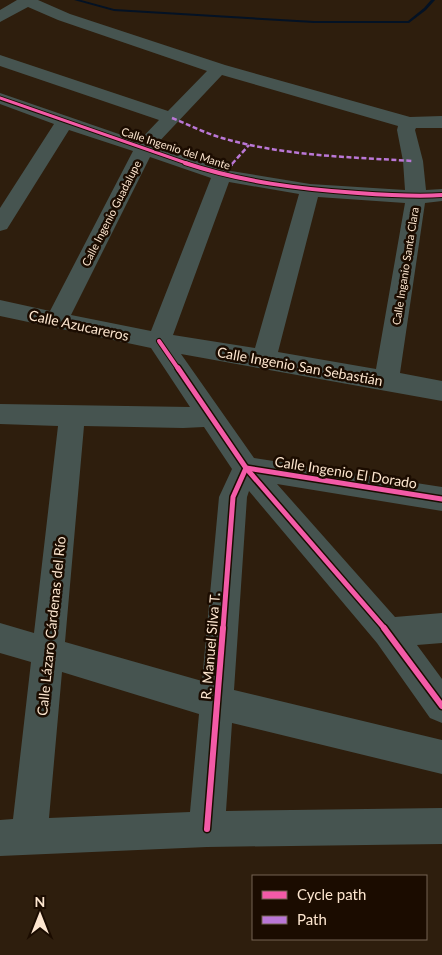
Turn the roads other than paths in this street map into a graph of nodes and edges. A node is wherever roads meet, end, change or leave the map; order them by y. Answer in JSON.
{"nodes":[{"id":1,"x":26,"y":1,"type":"edge"},
{"id":2,"x":0,"y":17,"type":"edge"},
{"id":3,"x":0,"y":60,"type":"edge"},
{"id":4,"x":219,"y":69,"type":"junction"},
{"id":5,"x":0,"y":98,"type":"edge"},
{"id":6,"x":172,"y":118,"type":"junction"},
{"id":7,"x":65,"y":122,"type":"junction"},
{"id":8,"x":409,"y":122,"type":"junction"},
{"id":9,"x":442,"y":122,"type":"edge"},
{"id":10,"x":144,"y":149,"type":"junction"},
{"id":11,"x":222,"y":175,"type":"junction"},
{"id":12,"x":310,"y":190,"type":"junction"},
{"id":13,"x":442,"y":195,"type":"edge"},
{"id":14,"x":416,"y":197,"type":"junction"},
{"id":15,"x":0,"y":224,"type":"edge"},
{"id":16,"x":0,"y":308,"type":"edge"},
{"id":17,"x":56,"y":321,"type":"junction"},
{"id":18,"x":159,"y":341,"type":"junction"},
{"id":19,"x":264,"y":360,"type":"junction"},
{"id":20,"x":387,"y":380,"type":"junction"},
{"id":21,"x":442,"y":391,"type":"edge"},
{"id":22,"x":0,"y":414,"type":"edge"},
{"id":23,"x":72,"y":416,"type":"junction"},
{"id":24,"x":210,"y":416,"type":"junction"},
{"id":25,"x":246,"y":468,"type":"junction"},
{"id":26,"x":442,"y":499,"type":"edge"},
{"id":27,"x":442,"y":628,"type":"edge"},
{"id":28,"x":388,"y":632,"type":"junction"},
{"id":29,"x":0,"y":638,"type":"edge"},
{"id":30,"x":48,"y":653,"type":"junction"},
{"id":31,"x":216,"y":702,"type":"junction"},
{"id":32,"x":442,"y":706,"type":"edge"},
{"id":33,"x":442,"y":757,"type":"edge"},
{"id":34,"x":442,"y":826,"type":"edge"},
{"id":35,"x":207,"y":829,"type":"junction"},
{"id":36,"x":15,"y":837,"type":"edge"}],
"edges":[{"from":1,"to":2,"type":"street"},
{"from":1,"to":4,"type":"street"},
{"from":3,"to":6,"type":"street"},
{"from":4,"to":6,"type":"street","name":"Calle Ingenio Guadalupe"},
{"from":4,"to":8,"type":"street"},
{"from":5,"to":7,"type":"street","name":"Calle Ingenio del Mante"},
{"from":6,"to":10,"type":"street","name":"Calle Ingenio Guadalupe"},
{"from":7,"to":10,"type":"street","name":"Calle Ingenio del Mante"},
{"from":7,"to":15,"type":"street"},
{"from":8,"to":9,"type":"street"},
{"from":8,"to":14,"type":"street","name":"Calle Inganio Santa Clara"},
{"from":10,"to":11,"type":"street","name":"Calle Ingenio del Mante"},
{"from":10,"to":17,"type":"street","name":"Calle Ingenio Guadalupe"},
{"from":11,"to":12,"type":"street","name":"Calle Ingenio del Mante"},
{"from":11,"to":18,"type":"street"},
{"from":12,"to":14,"type":"street","name":"Calle Ingenio del Mante"},
{"from":12,"to":19,"type":"street"},
{"from":13,"to":14,"type":"street","name":"Calle Ingenio del Mante"},
{"from":14,"to":20,"type":"street","name":"Calle Inganio Santa Clara"},
{"from":16,"to":17,"type":"street","name":"Calle Azucareros"},
{"from":17,"to":18,"type":"street","name":"Calle Azucareros"},
{"from":18,"to":19,"type":"street","name":"Calle Ingenio San Sebastián"},
{"from":18,"to":24,"type":"street"},
{"from":19,"to":20,"type":"street","name":"Calle Ingenio San Sebastián"},
{"from":20,"to":21,"type":"street","name":"Calle Ingenio San Sebastián"},
{"from":22,"to":23,"type":"street"},
{"from":23,"to":24,"type":"street"},
{"from":23,"to":30,"type":"street","name":"Calle Lázaro Cárdenas del Río"},
{"from":24,"to":25,"type":"street"},
{"from":25,"to":26,"type":"street","name":"Calle Ingenio El Dorado"},
{"from":25,"to":28,"type":"street"},
{"from":25,"to":31,"type":"street","name":"R. Manuel Silva T."},
{"from":27,"to":28,"type":"street"},
{"from":28,"to":32,"type":"street"},
{"from":29,"to":30,"type":"street"},
{"from":30,"to":31,"type":"street"},
{"from":30,"to":36,"type":"street","name":"Calle Lázaro Cárdenas del Río"},
{"from":31,"to":33,"type":"street"},
{"from":31,"to":35,"type":"street","name":"R. Manuel Silva T."},
{"from":34,"to":35,"type":"street"},
{"from":35,"to":36,"type":"street"}]}
